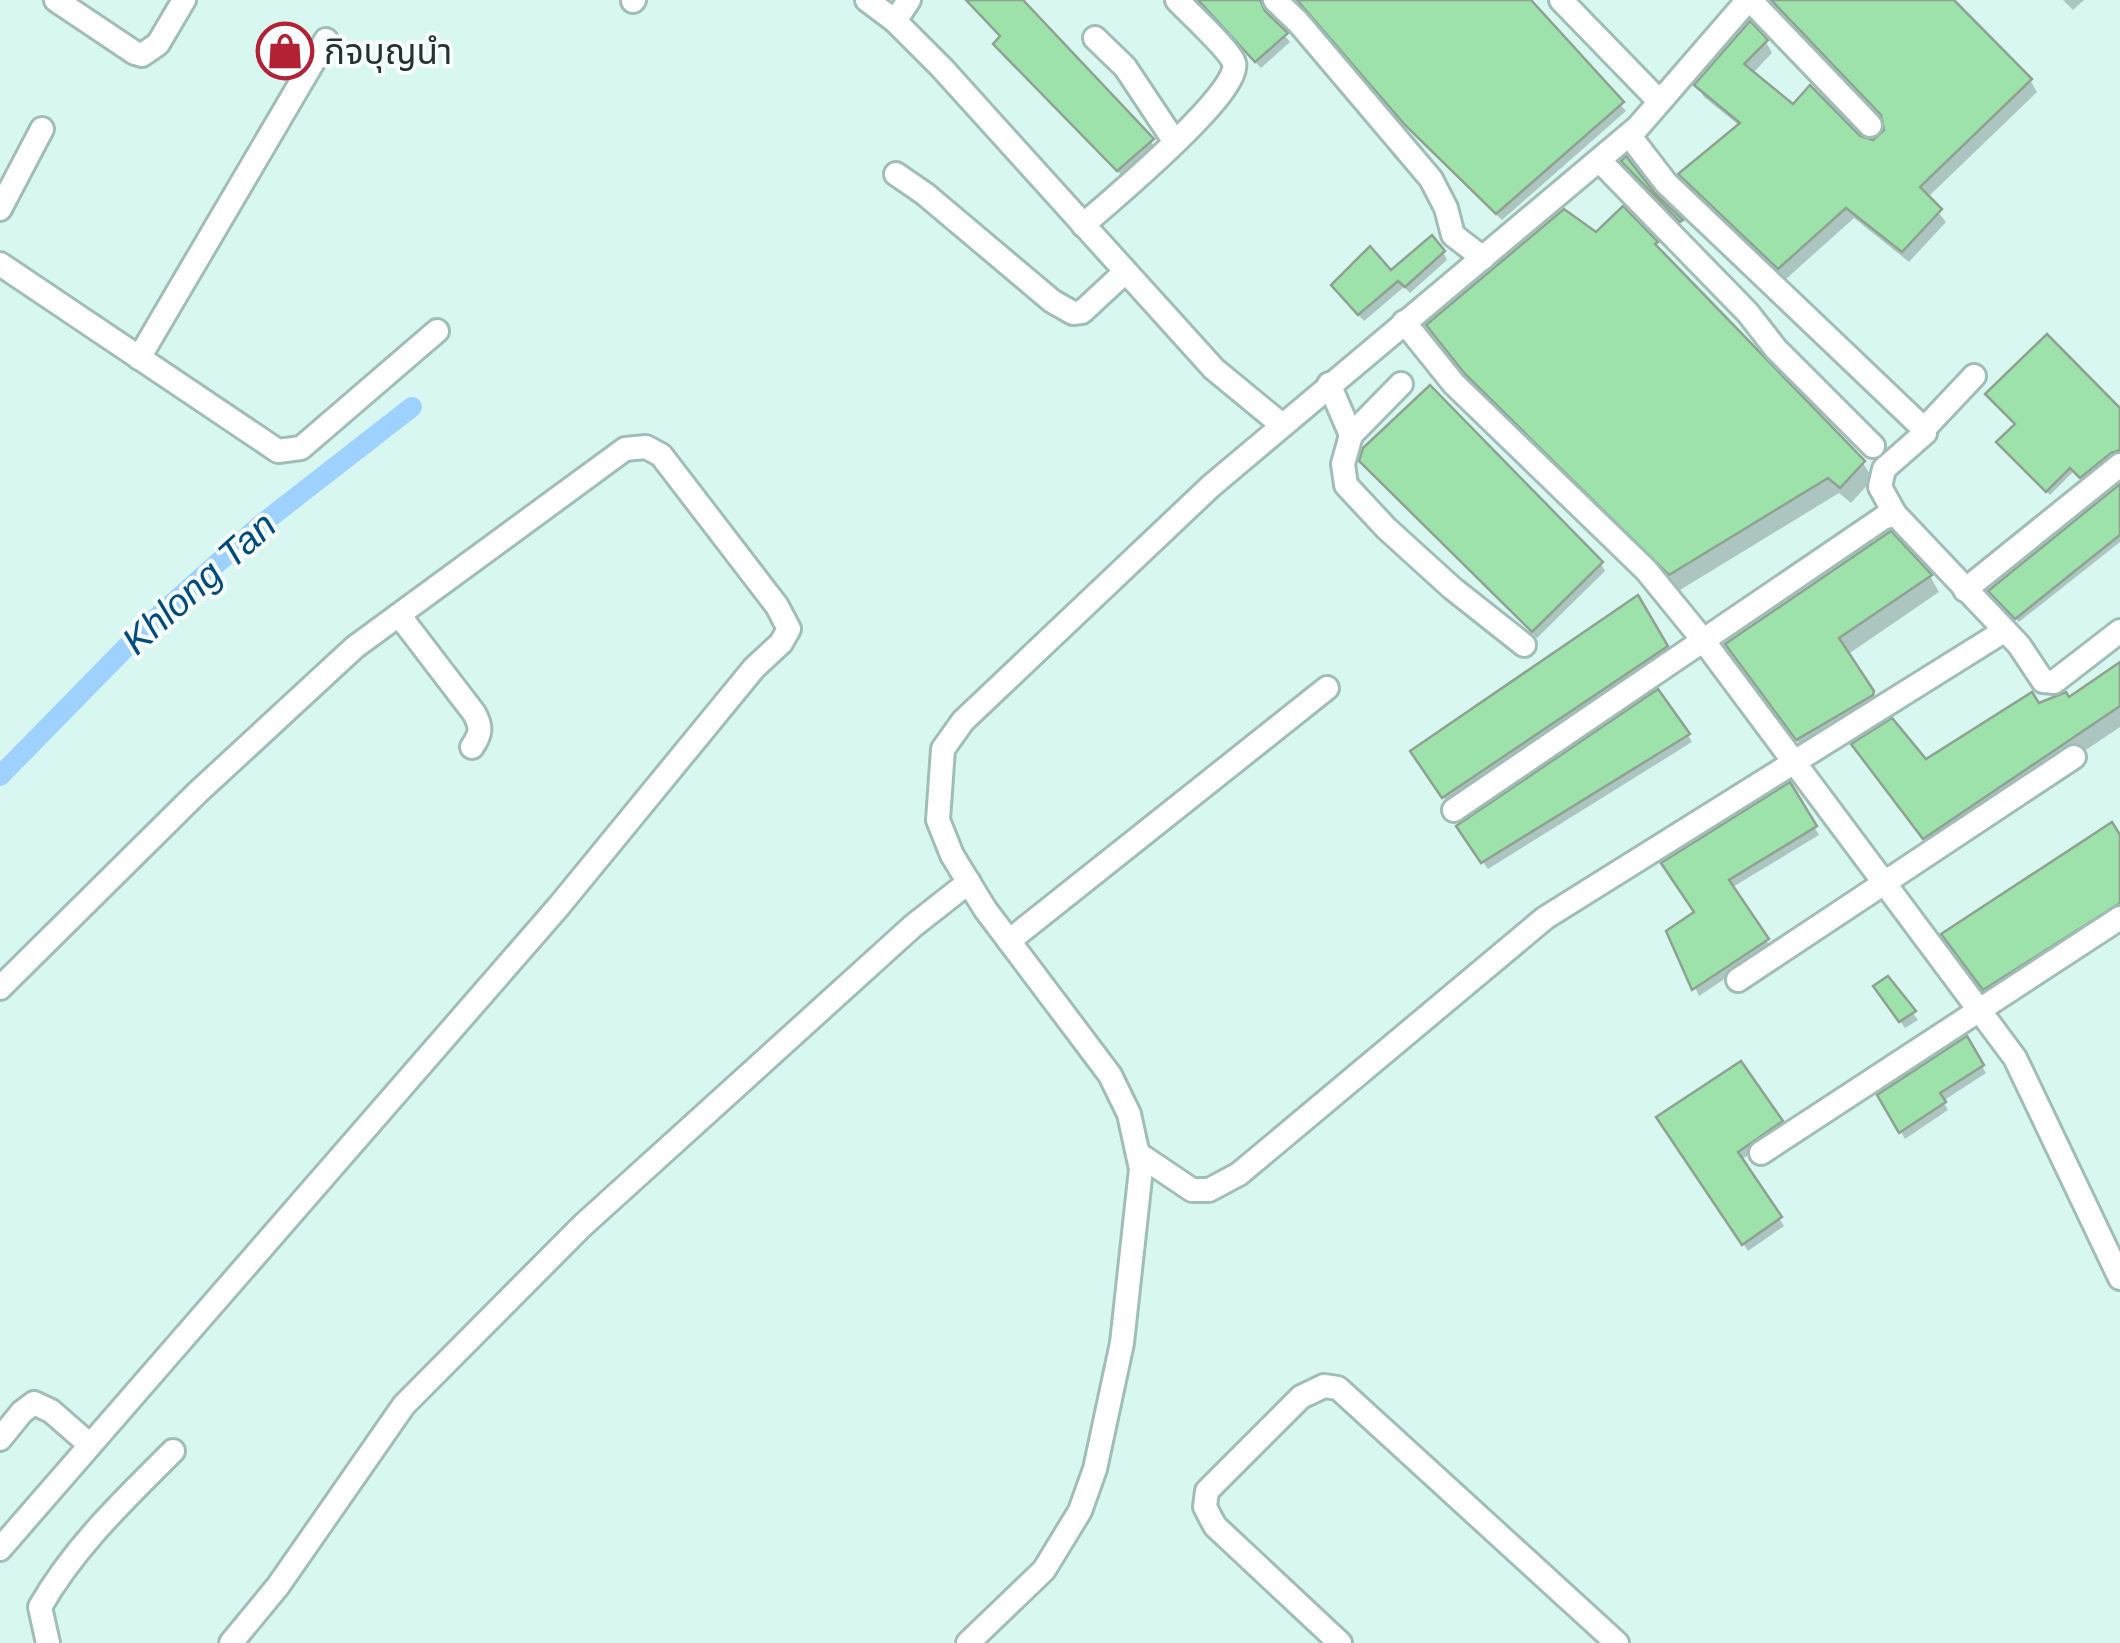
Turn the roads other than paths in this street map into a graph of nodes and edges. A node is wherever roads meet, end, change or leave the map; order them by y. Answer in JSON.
{"nodes":[{"id":1,"x":184,"y":0,"type":"edge"},
{"id":2,"x":909,"y":0,"type":"edge"},
{"id":3,"x":1177,"y":0,"type":"edge"},
{"id":4,"x":1275,"y":0,"type":"edge"},
{"id":5,"x":1561,"y":0,"type":"edge"},
{"id":6,"x":1749,"y":0,"type":"edge"},
{"id":7,"x":68,"y":3,"type":"edge"},
{"id":8,"x":882,"y":11,"type":"edge"},
{"id":9,"x":1095,"y":38,"type":"dead end"},
{"id":10,"x":326,"y":40,"type":"dead end"},
{"id":11,"x":1660,"y":101,"type":"junction"},
{"id":12,"x":1870,"y":124,"type":"dead end"},
{"id":13,"x":42,"y":129,"type":"dead end"},
{"id":14,"x":1629,"y":135,"type":"junction"},
{"id":15,"x":1176,"y":142,"type":"junction"},
{"id":16,"x":1600,"y":161,"type":"junction"},
{"id":17,"x":896,"y":174,"type":"dead end"},
{"id":18,"x":0,"y":209,"type":"edge"},
{"id":19,"x":1083,"y":225,"type":"junction"},
{"id":20,"x":1483,"y":258,"type":"junction"},
{"id":21,"x":0,"y":264,"type":"edge"},
{"id":22,"x":1124,"y":272,"type":"junction"},
{"id":23,"x":1404,"y":322,"type":"junction"},
{"id":24,"x":438,"y":331,"type":"dead end"},
{"id":25,"x":139,"y":358,"type":"junction"},
{"id":26,"x":1974,"y":376,"type":"dead end"},
{"id":27,"x":1329,"y":384,"type":"junction"},
{"id":28,"x":1401,"y":384,"type":"dead end"},
{"id":29,"x":1282,"y":425,"type":"junction"},
{"id":30,"x":1924,"y":428,"type":"junction"},
{"id":31,"x":1351,"y":435,"type":"junction"},
{"id":32,"x":1873,"y":446,"type":"dead end"},
{"id":33,"x":2120,"y":465,"type":"edge"},
{"id":34,"x":1895,"y":514,"type":"junction"},
{"id":35,"x":1965,"y":590,"type":"junction"},
{"id":36,"x":399,"y":615,"type":"junction"},
{"id":37,"x":2004,"y":631,"type":"junction"},
{"id":38,"x":2120,"y":631,"type":"edge"},
{"id":39,"x":1703,"y":640,"type":"junction"},
{"id":40,"x":1524,"y":646,"type":"dead end"},
{"id":41,"x":1327,"y":688,"type":"dead end"},
{"id":42,"x":472,"y":747,"type":"dead end"},
{"id":43,"x":2074,"y":756,"type":"dead end"},
{"id":44,"x":1793,"y":761,"type":"junction"},
{"id":45,"x":1454,"y":810,"type":"dead end"},
{"id":46,"x":969,"y":882,"type":"junction"},
{"id":47,"x":1884,"y":884,"type":"junction"},
{"id":48,"x":2120,"y":918,"type":"edge"},
{"id":49,"x":1009,"y":941,"type":"junction"},
{"id":50,"x":1738,"y":980,"type":"dead end"},
{"id":51,"x":0,"y":988,"type":"edge"},
{"id":52,"x":1980,"y":1010,"type":"junction"},
{"id":53,"x":1761,"y":1153,"type":"dead end"},
{"id":54,"x":1140,"y":1155,"type":"junction"},
{"id":55,"x":2120,"y":1278,"type":"edge"},
{"id":56,"x":0,"y":1439,"type":"edge"},
{"id":57,"x":90,"y":1445,"type":"junction"},
{"id":58,"x":173,"y":1451,"type":"dead end"},
{"id":59,"x":0,"y":1549,"type":"edge"},
{"id":60,"x":1328,"y":1639,"type":"edge"},
{"id":61,"x":48,"y":1643,"type":"edge"},
{"id":62,"x":231,"y":1643,"type":"edge"},
{"id":63,"x":968,"y":1643,"type":"edge"},
{"id":64,"x":1616,"y":1643,"type":"edge"}],
"edges":[{"from":1,"to":7,"type":"street"},
{"from":2,"to":8,"type":"street"},
{"from":3,"to":15,"type":"street"},
{"from":4,"to":20,"type":"street"},
{"from":5,"to":11,"type":"street"},
{"from":6,"to":11,"type":"street"},
{"from":6,"to":12,"type":"street"},
{"from":8,"to":19,"type":"street"},
{"from":9,"to":15,"type":"street"},
{"from":10,"to":25,"type":"street"},
{"from":11,"to":14,"type":"street"},
{"from":13,"to":18,"type":"street"},
{"from":14,"to":16,"type":"street"},
{"from":14,"to":30,"type":"street"},
{"from":15,"to":19,"type":"street"},
{"from":16,"to":20,"type":"street"},
{"from":16,"to":32,"type":"street"},
{"from":17,"to":22,"type":"street"},
{"from":19,"to":22,"type":"street"},
{"from":20,"to":23,"type":"street"},
{"from":21,"to":25,"type":"street"},
{"from":22,"to":29,"type":"street"},
{"from":23,"to":27,"type":"street"},
{"from":23,"to":39,"type":"street"},
{"from":24,"to":25,"type":"street"},
{"from":26,"to":30,"type":"street"},
{"from":27,"to":29,"type":"street"},
{"from":27,"to":31,"type":"street"},
{"from":28,"to":31,"type":"street"},
{"from":29,"to":46,"type":"street"},
{"from":30,"to":34,"type":"street"},
{"from":31,"to":40,"type":"street"},
{"from":33,"to":35,"type":"street"},
{"from":34,"to":35,"type":"street"},
{"from":34,"to":39,"type":"street"},
{"from":35,"to":37,"type":"street"},
{"from":36,"to":42,"type":"street"},
{"from":36,"to":51,"type":"street"},
{"from":36,"to":57,"type":"street"},
{"from":37,"to":38,"type":"street"},
{"from":37,"to":44,"type":"street"},
{"from":39,"to":44,"type":"street"},
{"from":39,"to":45,"type":"street"},
{"from":41,"to":49,"type":"street"},
{"from":43,"to":47,"type":"street"},
{"from":44,"to":47,"type":"street"},
{"from":44,"to":54,"type":"street"},
{"from":46,"to":49,"type":"street"},
{"from":46,"to":62,"type":"street"},
{"from":47,"to":50,"type":"street"},
{"from":47,"to":52,"type":"street"},
{"from":48,"to":52,"type":"street"},
{"from":49,"to":54,"type":"street"},
{"from":52,"to":53,"type":"street"},
{"from":52,"to":55,"type":"street"},
{"from":54,"to":63,"type":"street"},
{"from":56,"to":57,"type":"street"},
{"from":57,"to":59,"type":"street"},
{"from":58,"to":61,"type":"street"},
{"from":60,"to":64,"type":"street"}]}
